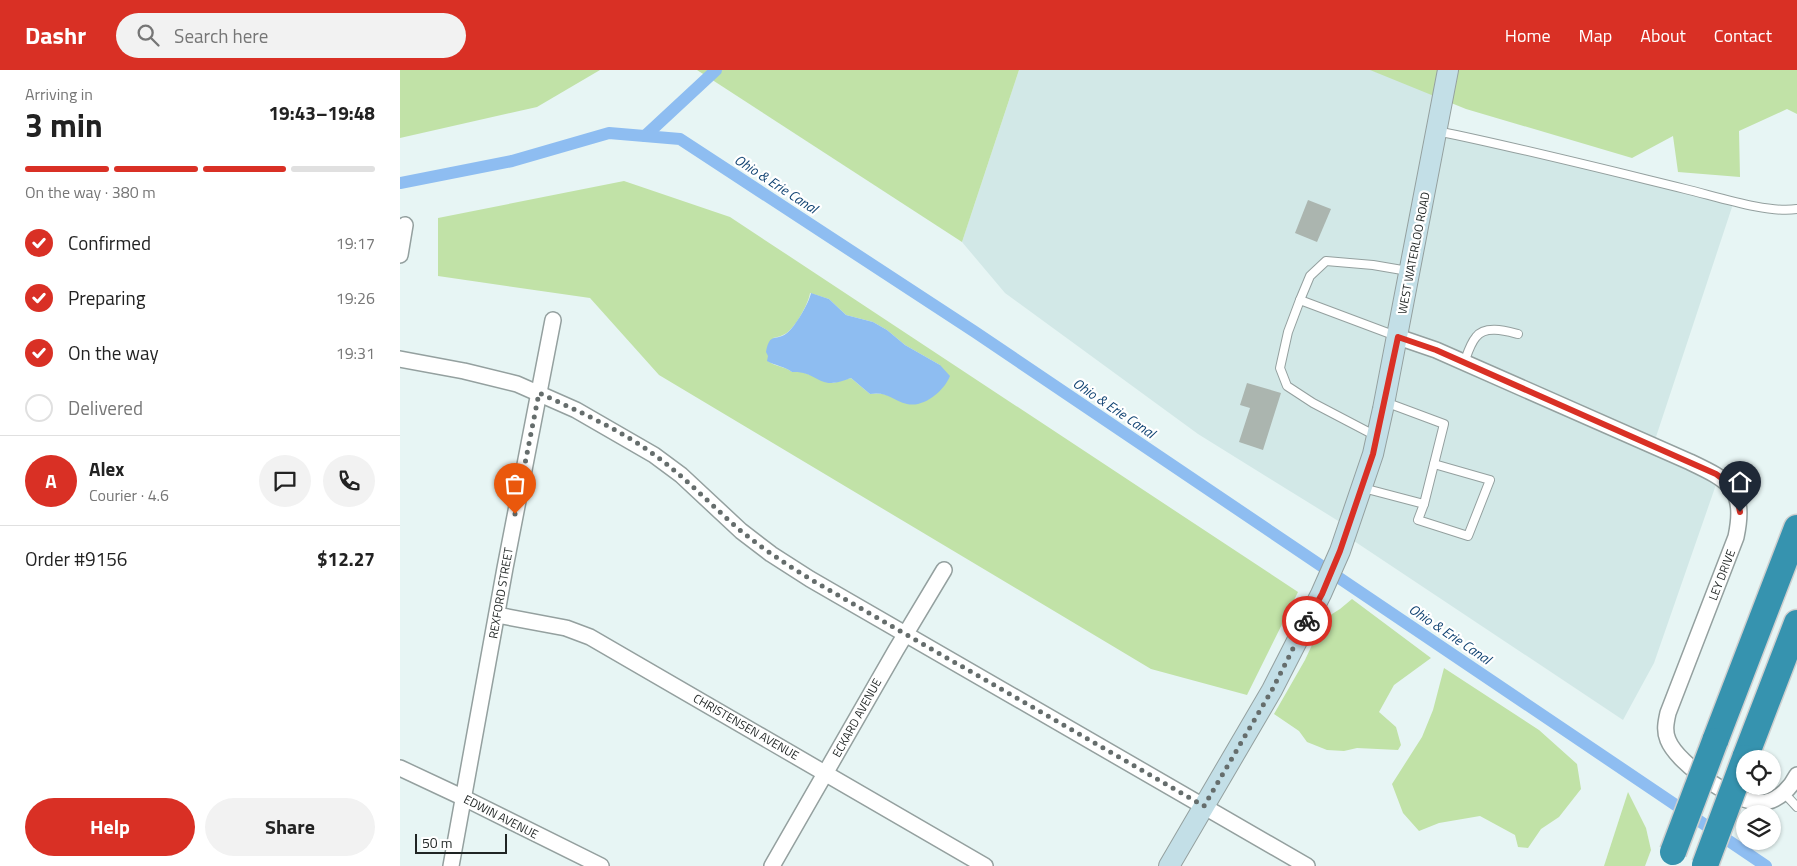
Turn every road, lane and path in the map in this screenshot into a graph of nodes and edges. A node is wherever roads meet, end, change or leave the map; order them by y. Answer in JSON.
{"nodes":[{"id":1,"x":1448,"y":70,"type":"edge"},
{"id":2,"x":1437,"y":131,"type":"junction"},
{"id":3,"x":1797,"y":209,"type":"edge"},
{"id":4,"x":405,"y":225,"type":"dead end"},
{"id":5,"x":400,"y":255,"type":"edge"},
{"id":6,"x":1410,"y":272,"type":"junction"},
{"id":7,"x":1300,"y":300,"type":"junction"},
{"id":8,"x":553,"y":320,"type":"dead end"},
{"id":9,"x":1518,"y":334,"type":"dead end"},
{"id":10,"x":1398,"y":337,"type":"junction"},
{"id":11,"x":400,"y":359,"type":"edge"},
{"id":12,"x":1464,"y":363,"type":"junction"},
{"id":13,"x":539,"y":393,"type":"junction"},
{"id":14,"x":1385,"y":402,"type":"junction"},
{"id":15,"x":1377,"y":436,"type":"junction"},
{"id":16,"x":1434,"y":464,"type":"junction"},
{"id":17,"x":1361,"y":488,"type":"junction"},
{"id":18,"x":1424,"y":504,"type":"junction"},
{"id":19,"x":1797,"y":528,"type":"edge"},
{"id":20,"x":944,"y":570,"type":"dead end"},
{"id":21,"x":497,"y":615,"type":"junction"},
{"id":22,"x":1797,"y":623,"type":"edge"},
{"id":23,"x":905,"y":634,"type":"junction"},
{"id":24,"x":1748,"y":750,"type":"edge"},
{"id":25,"x":400,"y":768,"type":"edge"},
{"id":26,"x":826,"y":773,"type":"junction"},
{"id":27,"x":1797,"y":775,"type":"edge"},
{"id":28,"x":1736,"y":782,"type":"edge"},
{"id":29,"x":1784,"y":792,"type":"junction"},
{"id":30,"x":464,"y":798,"type":"junction"},
{"id":31,"x":1204,"y":806,"type":"junction"},
{"id":32,"x":1797,"y":807,"type":"edge"},
{"id":33,"x":1670,"y":859,"type":"edge"},
{"id":34,"x":451,"y":866,"type":"edge"},
{"id":35,"x":601,"y":866,"type":"edge"},
{"id":36,"x":772,"y":866,"type":"edge"},
{"id":37,"x":985,"y":866,"type":"edge"},
{"id":38,"x":1169,"y":866,"type":"edge"},
{"id":39,"x":1307,"y":866,"type":"edge"},
{"id":40,"x":1704,"y":866,"type":"edge"}],
"edges":[{"from":1,"to":2,"type":"main road","name":"WEST WATERLOO ROAD"},
{"from":2,"to":3,"type":"lane"},
{"from":2,"to":6,"type":"main road","name":"WEST WATERLOO ROAD"},
{"from":4,"to":5,"type":"street"},
{"from":6,"to":7,"type":"lane"},
{"from":6,"to":10,"type":"main road","name":"WEST WATERLOO ROAD"},
{"from":7,"to":10,"type":"lane"},
{"from":7,"to":15,"type":"lane"},
{"from":8,"to":13,"type":"street","name":"REXFORD STREET"},
{"from":9,"to":12,"type":"lane"},
{"from":10,"to":12,"type":"street","name":"LEY DRIVE"},
{"from":10,"to":14,"type":"main road","name":"WEST WATERLOO ROAD"},
{"from":11,"to":13,"type":"street"},
{"from":12,"to":29,"type":"street","name":"LEY DRIVE"},
{"from":13,"to":21,"type":"street","name":"REXFORD STREET"},
{"from":13,"to":23,"type":"street"},
{"from":14,"to":15,"type":"main road","name":"WEST WATERLOO ROAD"},
{"from":14,"to":16,"type":"lane"},
{"from":15,"to":17,"type":"main road","name":"WEST WATERLOO ROAD"},
{"from":16,"to":18,"type":"lane"},
{"from":16,"to":18,"type":"lane"},
{"from":17,"to":18,"type":"lane"},
{"from":17,"to":31,"type":"main road","name":"WEST WATERLOO ROAD"},
{"from":19,"to":33,"type":"highway","bridge":true},
{"from":20,"to":23,"type":"street","name":"ECKARD AVENUE"},
{"from":21,"to":26,"type":"street","name":"CHRISTENSEN AVENUE"},
{"from":21,"to":30,"type":"street","name":"REXFORD STREET"},
{"from":22,"to":24,"type":"highway"},
{"from":23,"to":26,"type":"street","name":"ECKARD AVENUE"},
{"from":23,"to":31,"type":"street"},
{"from":25,"to":30,"type":"street","name":"EDWIN AVENUE"},
{"from":26,"to":36,"type":"street","name":"ECKARD AVENUE"},
{"from":26,"to":37,"type":"street","name":"CHRISTENSEN AVENUE"},
{"from":27,"to":29,"type":"street","name":"LEY DRIVE"},
{"from":28,"to":40,"type":"highway","bridge":true},
{"from":29,"to":32,"type":"lane"},
{"from":30,"to":34,"type":"street","name":"REXFORD STREET"},
{"from":30,"to":35,"type":"street","name":"EDWIN AVENUE"},
{"from":31,"to":38,"type":"main road","name":"WEST WATERLOO ROAD"},
{"from":31,"to":39,"type":"street"}]}
